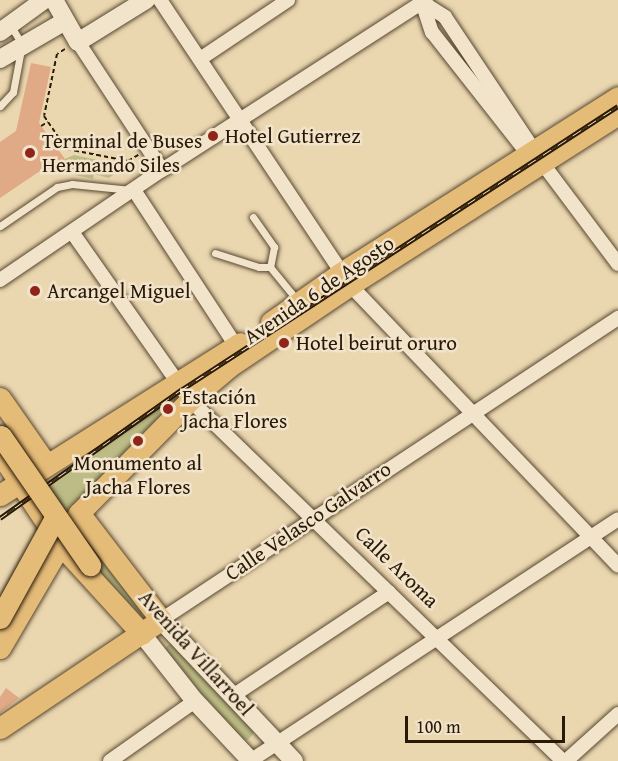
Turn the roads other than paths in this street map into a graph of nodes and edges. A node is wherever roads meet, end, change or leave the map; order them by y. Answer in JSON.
{"nodes":[{"id":1,"x":44,"y":0,"type":"edge"},
{"id":2,"x":54,"y":0,"type":"edge"},
{"id":3,"x":146,"y":0,"type":"edge"},
{"id":4,"x":160,"y":0,"type":"edge"},
{"id":5,"x":288,"y":0,"type":"edge"},
{"id":6,"x":423,"y":1,"type":"edge"},
{"id":7,"x":65,"y":21,"type":"junction"},
{"id":8,"x":5,"y":29,"type":"edge"},
{"id":9,"x":78,"y":42,"type":"junction"},
{"id":10,"x":22,"y":44,"type":"junction"},
{"id":11,"x":0,"y":59,"type":"edge"},
{"id":12,"x":200,"y":59,"type":"junction"},
{"id":13,"x":618,"y":97,"type":"edge"},
{"id":14,"x":0,"y":106,"type":"edge"},
{"id":15,"x":618,"y":114,"type":"edge"},
{"id":16,"x":240,"y":119,"type":"junction"},
{"id":17,"x":535,"y":156,"type":"junction"},
{"id":18,"x":162,"y":170,"type":"junction"},
{"id":19,"x":134,"y":190,"type":"junction"},
{"id":20,"x":253,"y":217,"type":"dead end"},
{"id":21,"x":0,"y":226,"type":"edge"},
{"id":22,"x":72,"y":232,"type":"junction"},
{"id":23,"x":215,"y":253,"type":"dead end"},
{"id":24,"x":618,"y":264,"type":"edge"},
{"id":25,"x":270,"y":267,"type":"junction"},
{"id":26,"x":345,"y":279,"type":"junction"},
{"id":27,"x":0,"y":280,"type":"edge"},
{"id":28,"x":298,"y":302,"type":"junction"},
{"id":29,"x":618,"y":318,"type":"edge"},
{"id":30,"x":236,"y":346,"type":"junction"},
{"id":31,"x":183,"y":392,"type":"junction"},
{"id":32,"x":0,"y":398,"type":"edge"},
{"id":33,"x":0,"y":411,"type":"edge"},
{"id":34,"x":471,"y":413,"type":"junction"},
{"id":35,"x":4,"y":433,"type":"edge"},
{"id":36,"x":0,"y":453,"type":"edge"},
{"id":37,"x":47,"y":465,"type":"junction"},
{"id":38,"x":19,"y":482,"type":"junction"},
{"id":39,"x":0,"y":495,"type":"edge"},
{"id":40,"x":315,"y":516,"type":"junction"},
{"id":41,"x":618,"y":519,"type":"edge"},
{"id":42,"x":65,"y":526,"type":"junction"},
{"id":43,"x":590,"y":538,"type":"junction"},
{"id":44,"x":95,"y":561,"type":"junction"},
{"id":45,"x":618,"y":566,"type":"edge"},
{"id":46,"x":389,"y":592,"type":"junction"},
{"id":47,"x":0,"y":618,"type":"edge"},
{"id":48,"x":161,"y":620,"type":"junction"},
{"id":49,"x":142,"y":634,"type":"junction"},
{"id":50,"x":440,"y":639,"type":"junction"},
{"id":51,"x":0,"y":648,"type":"edge"},
{"id":52,"x":234,"y":695,"type":"junction"},
{"id":53,"x":195,"y":701,"type":"junction"},
{"id":54,"x":618,"y":714,"type":"edge"},
{"id":55,"x":0,"y":728,"type":"edge"},
{"id":56,"x":278,"y":743,"type":"junction"},
{"id":57,"x":110,"y":761,"type":"edge"},
{"id":58,"x":251,"y":761,"type":"edge"},
{"id":59,"x":294,"y":761,"type":"edge"},
{"id":60,"x":564,"y":761,"type":"edge"}],
"edges":[{"from":1,"to":8,"type":"main road"},
{"from":2,"to":7,"type":"main road"},
{"from":3,"to":9,"type":"main road"},
{"from":4,"to":12,"type":"street"},
{"from":5,"to":12,"type":"street"},
{"from":6,"to":16,"type":"street"},
{"from":6,"to":17,"type":"street"},
{"from":7,"to":9,"type":"main road"},
{"from":7,"to":10,"type":"main road"},
{"from":8,"to":10,"type":"lane"},
{"from":9,"to":18,"type":"street"},
{"from":10,"to":11,"type":"main road"},
{"from":10,"to":14,"type":"lane"},
{"from":12,"to":16,"type":"street"},
{"from":13,"to":17,"type":"main road","name":"Avenida 6 de Agosto"},
{"from":15,"to":17,"type":"main road","name":"Avenida 6 de Agosto"},
{"from":16,"to":18,"type":"street"},
{"from":16,"to":26,"type":"street"},
{"from":17,"to":24,"type":"street"},
{"from":17,"to":26,"type":"main road","name":"Avenida 6 de Agosto"},
{"from":18,"to":19,"type":"street"},
{"from":19,"to":21,"type":"lane"},
{"from":19,"to":22,"type":"street"},
{"from":19,"to":30,"type":"street"},
{"from":20,"to":25,"type":"lane"},
{"from":22,"to":27,"type":"street"},
{"from":22,"to":31,"type":"street","name":"Calle Aroma"},
{"from":23,"to":25,"type":"lane"},
{"from":25,"to":28,"type":"lane"},
{"from":26,"to":28,"type":"main road","name":"Avenida 6 de Agosto"},
{"from":26,"to":31,"type":"main road","name":"Avenida 6 de Agosto"},
{"from":26,"to":34,"type":"street"},
{"from":28,"to":30,"type":"main road","name":"Avenida 6 de Agosto"},
{"from":29,"to":34,"type":"street","name":"Calle Velasco Galvarro"},
{"from":30,"to":31,"type":"main road","name":"Avenida 6 de Agosto"},
{"from":31,"to":37,"type":"main road","name":"Avenida 6 de Agosto"},
{"from":31,"to":40,"type":"street","name":"Calle Aroma"},
{"from":31,"to":42,"type":"main road","name":"Avenida 6 de Agosto"},
{"from":32,"to":37,"type":"main road"},
{"from":33,"to":35,"type":"main road"},
{"from":34,"to":40,"type":"street","name":"Calle Velasco Galvarro"},
{"from":34,"to":43,"type":"street"},
{"from":35,"to":42,"type":"main road","bridge":true},
{"from":35,"to":44,"type":"main road"},
{"from":36,"to":38,"type":"main road","name":"Avenida Villarroel"},
{"from":37,"to":38,"type":"main road","name":"Avenida 6 de Agosto"},
{"from":38,"to":39,"type":"main road","name":"Avenida 6 de Agosto"},
{"from":38,"to":42,"type":"main road","name":"Avenida Villarroel"},
{"from":40,"to":46,"type":"street","name":"Calle Aroma"},
{"from":40,"to":48,"type":"street","name":"Calle Velasco Galvarro"},
{"from":41,"to":43,"type":"street"},
{"from":42,"to":44,"type":"main road","bridge":true},
{"from":42,"to":47,"type":"main road","bridge":true},
{"from":42,"to":48,"type":"main road","name":"Avenida Villarroel"},
{"from":42,"to":49,"type":"main road","name":"Avenida Villarroel"},
{"from":42,"to":51,"type":"main road"},
{"from":43,"to":45,"type":"street"},
{"from":43,"to":50,"type":"street"},
{"from":44,"to":48,"type":"main road"},
{"from":44,"to":49,"type":"main road"},
{"from":46,"to":50,"type":"street","name":"Calle Aroma"},
{"from":46,"to":52,"type":"street"},
{"from":48,"to":49,"type":"main road","name":"Calle Velasco Galvarro"},
{"from":48,"to":52,"type":"main road","name":"Avenida Villarroel"},
{"from":49,"to":53,"type":"main road","name":"Avenida Villarroel"},
{"from":49,"to":55,"type":"main road","name":"Calle Velasco Galvarro"},
{"from":50,"to":56,"type":"street"},
{"from":50,"to":60,"type":"street","name":"Calle Aroma"},
{"from":52,"to":56,"type":"main road","name":"Avenida Villarroel"},
{"from":53,"to":57,"type":"street"},
{"from":53,"to":58,"type":"main road","name":"Avenida Villarroel"},
{"from":54,"to":60,"type":"street"},
{"from":56,"to":58,"type":"street"},
{"from":56,"to":59,"type":"main road","name":"Avenida Villarroel"}]}
